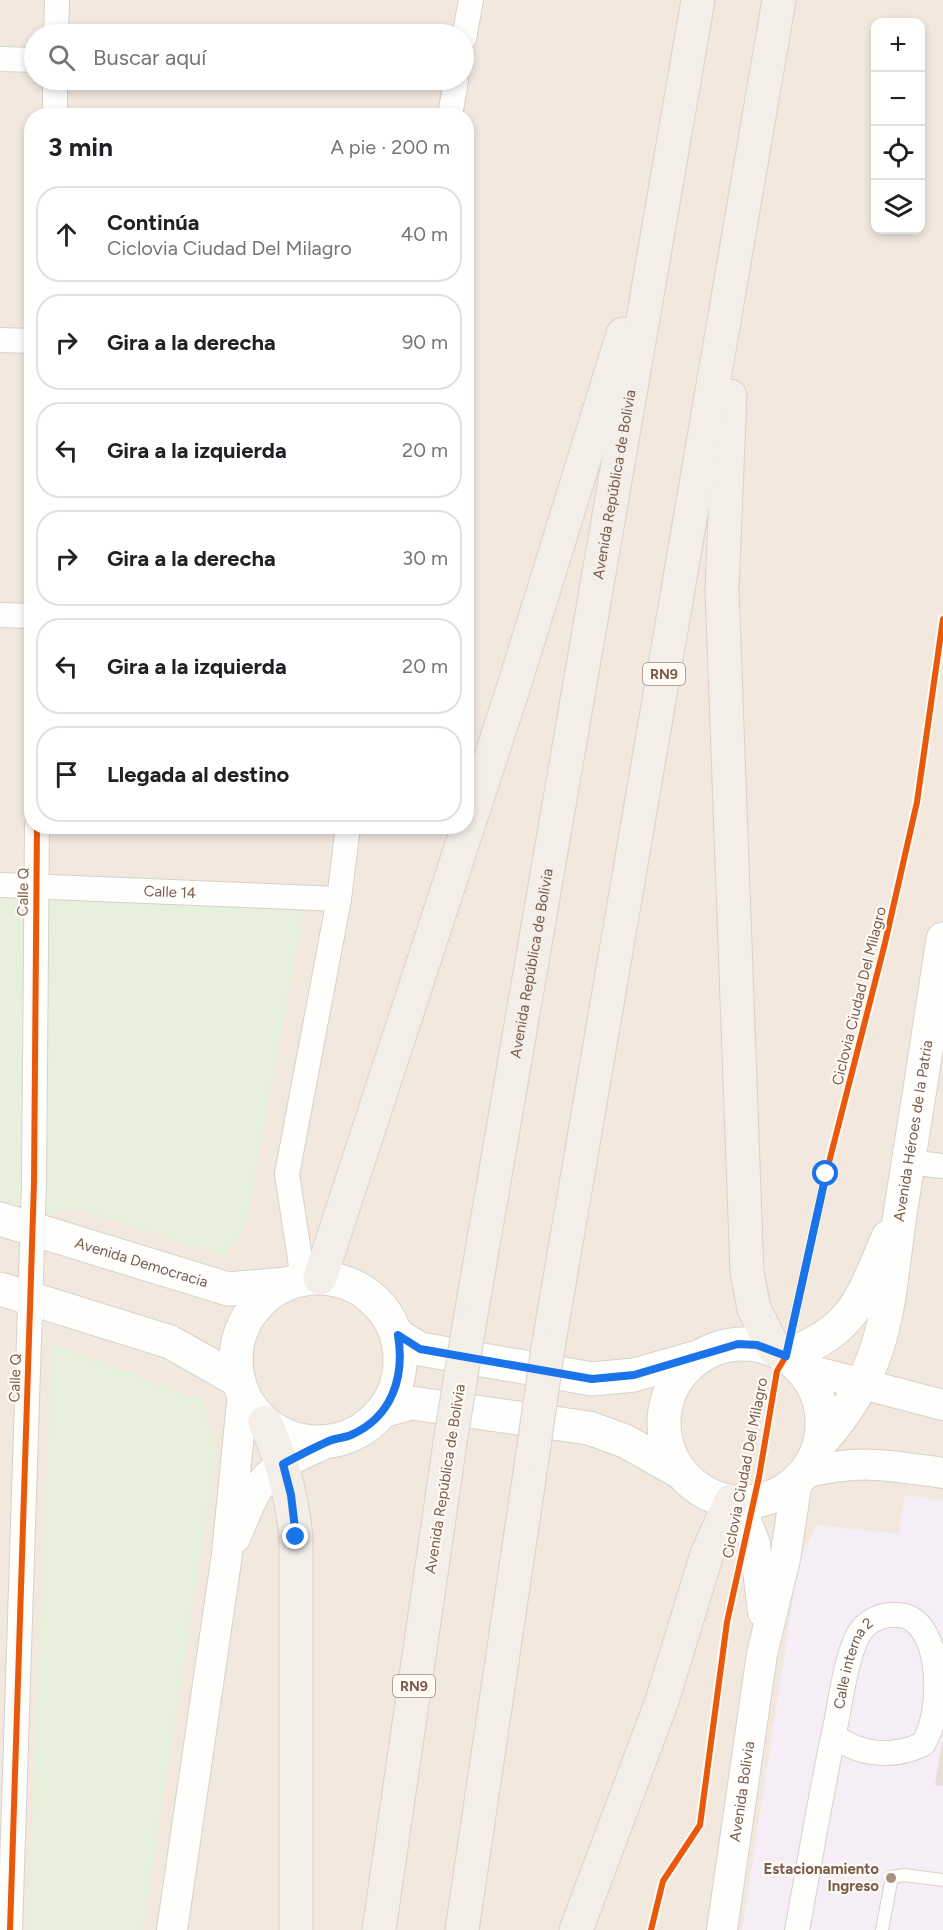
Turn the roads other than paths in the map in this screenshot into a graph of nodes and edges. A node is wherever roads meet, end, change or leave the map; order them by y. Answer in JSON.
{"nodes":[{"id":1,"x":57,"y":0,"type":"edge"},
{"id":2,"x":471,"y":0,"type":"edge"},
{"id":3,"x":698,"y":0,"type":"edge"},
{"id":4,"x":779,"y":0,"type":"edge"},
{"id":5,"x":56,"y":24,"type":"edge"},
{"id":6,"x":467,"y":24,"type":"edge"},
{"id":7,"x":0,"y":59,"type":"edge"},
{"id":8,"x":24,"y":60,"type":"edge"},
{"id":9,"x":55,"y":90,"type":"edge"},
{"id":10,"x":454,"y":90,"type":"edge"},
{"id":11,"x":55,"y":108,"type":"edge"},
{"id":12,"x":451,"y":108,"type":"edge"},
{"id":13,"x":662,"y":206,"type":"junction"},
{"id":14,"x":735,"y":262,"type":"junction"},
{"id":15,"x":0,"y":340,"type":"edge"},
{"id":16,"x":24,"y":340,"type":"edge"},
{"id":17,"x":0,"y":615,"type":"edge"},
{"id":18,"x":24,"y":616,"type":"edge"},
{"id":19,"x":474,"y":799,"type":"edge"},
{"id":20,"x":37,"y":834,"type":"edge"},
{"id":21,"x":347,"y":834,"type":"edge"},
{"id":22,"x":462,"y":834,"type":"edge"},
{"id":23,"x":0,"y":885,"type":"edge"},
{"id":24,"x":35,"y":886,"type":"junction"},
{"id":25,"x":339,"y":898,"type":"junction"},
{"id":26,"x":943,"y":939,"type":"edge"},
{"id":27,"x":908,"y":1162,"type":"junction"},
{"id":28,"x":943,"y":1166,"type":"edge"},
{"id":29,"x":901,"y":1205,"type":"junction"},
{"id":30,"x":0,"y":1219,"type":"edge"},
{"id":31,"x":32,"y":1229,"type":"junction"},
{"id":32,"x":303,"y":1280,"type":"junction"},
{"id":33,"x":0,"y":1289,"type":"edge"},
{"id":34,"x":30,"y":1300,"type":"junction"},
{"id":35,"x":398,"y":1335,"type":"junction"},
{"id":36,"x":701,"y":1356,"type":"junction"},
{"id":37,"x":787,"y":1358,"type":"junction"},
{"id":38,"x":862,"y":1386,"type":"junction"},
{"id":39,"x":241,"y":1387,"type":"junction"},
{"id":40,"x":943,"y":1405,"type":"edge"},
{"id":41,"x":383,"y":1411,"type":"junction"},
{"id":42,"x":265,"y":1422,"type":"junction"},
{"id":43,"x":330,"y":1441,"type":"junction"},
{"id":44,"x":820,"y":1443,"type":"junction"},
{"id":45,"x":283,"y":1464,"type":"junction"},
{"id":46,"x":680,"y":1472,"type":"junction"},
{"id":47,"x":943,"y":1473,"type":"edge"},
{"id":48,"x":800,"y":1477,"type":"junction"},
{"id":49,"x":735,"y":1502,"type":"junction"},
{"id":50,"x":227,"y":1554,"type":"junction"},
{"id":51,"x":10,"y":1562,"type":"edge"},
{"id":52,"x":762,"y":1654,"type":"junction"},
{"id":53,"x":834,"y":1735,"type":"junction"},
{"id":54,"x":6,"y":1838,"type":"edge"},
{"id":55,"x":943,"y":1880,"type":"edge"},
{"id":56,"x":10,"y":1930,"type":"edge"},
{"id":57,"x":172,"y":1930,"type":"edge"},
{"id":58,"x":296,"y":1930,"type":"edge"},
{"id":59,"x":379,"y":1930,"type":"edge"},
{"id":60,"x":462,"y":1930,"type":"edge"},
{"id":61,"x":576,"y":1930,"type":"edge"},
{"id":62,"x":722,"y":1930,"type":"edge"},
{"id":63,"x":797,"y":1930,"type":"edge"},
{"id":64,"x":882,"y":1930,"type":"edge"}],
"edges":[{"from":1,"to":5,"type":"street"},
{"from":2,"to":6,"type":"street"},
{"from":3,"to":13,"type":"main road","name":"Avenida República de Bolivia","number":"RN9"},
{"from":4,"to":14,"type":"main road","number":"RN9"},
{"from":7,"to":8,"type":"street"},
{"from":9,"to":11,"type":"street"},
{"from":10,"to":12,"type":"street"},
{"from":13,"to":19,"type":"main road"},
{"from":13,"to":59,"type":"main road","name":"Avenida República de Bolivia","number":"RN9","bridge":true},
{"from":14,"to":37,"type":"main road"},
{"from":14,"to":60,"type":"main road","number":"RN9","bridge":true},
{"from":15,"to":16,"type":"street"},
{"from":17,"to":18,"type":"street"},
{"from":20,"to":24,"type":"street","name":"Calle Q"},
{"from":21,"to":25,"type":"street"},
{"from":22,"to":32,"type":"main road"},
{"from":23,"to":24,"type":"street","name":"Calle 14"},
{"from":24,"to":25,"type":"street","name":"Calle 14"},
{"from":24,"to":31,"type":"street","name":"Calle Q"},
{"from":25,"to":32,"type":"street"},
{"from":26,"to":27,"type":"main road","name":"Avenida Héroes de la Patria"},
{"from":27,"to":28,"type":"street"},
{"from":27,"to":29,"type":"main road","name":"Avenida Héroes de la Patria"},
{"from":29,"to":37,"type":"main road"},
{"from":29,"to":38,"type":"main road","name":"Avenida Héroes de la Patria"},
{"from":30,"to":31,"type":"main road","name":"Avenida Democracia"},
{"from":31,"to":32,"type":"main road","name":"Avenida Democracia"},
{"from":31,"to":34,"type":"street","name":"Calle Q"},
{"from":32,"to":35,"type":"main road"},
{"from":32,"to":39,"type":"main road"},
{"from":33,"to":34,"type":"main road"},
{"from":34,"to":39,"type":"main road"},
{"from":34,"to":51,"type":"street","name":"Calle Q"},
{"from":35,"to":36,"type":"main road"},
{"from":35,"to":41,"type":"main road"},
{"from":36,"to":37,"type":"main road"},
{"from":36,"to":46,"type":"main road"},
{"from":37,"to":38,"type":"street"},
{"from":37,"to":44,"type":"main road"},
{"from":38,"to":40,"type":"street"},
{"from":38,"to":44,"type":"main road","name":"Avenida Héroes de la Patria"},
{"from":39,"to":42,"type":"main road"},
{"from":39,"to":50,"type":"street"},
{"from":41,"to":43,"type":"main road"},
{"from":41,"to":46,"type":"main road"},
{"from":42,"to":43,"type":"main road"},
{"from":42,"to":45,"type":"main road"},
{"from":43,"to":45,"type":"street"},
{"from":44,"to":48,"type":"main road"},
{"from":45,"to":50,"type":"street"},
{"from":45,"to":58,"type":"main road"},
{"from":46,"to":49,"type":"main road"},
{"from":47,"to":48,"type":"street"},
{"from":48,"to":49,"type":"main road"},
{"from":48,"to":52,"type":"street","name":"Avenida Bolivia"},
{"from":49,"to":52,"type":"street","name":"Avenida Bolivia"},
{"from":49,"to":61,"type":"main road"},
{"from":50,"to":57,"type":"street"},
{"from":51,"to":54,"type":"street","name":"Calle Q"},
{"from":52,"to":62,"type":"street","name":"Avenida Bolivia"},
{"from":53,"to":53,"type":"street","name":"Calle interna 2"},
{"from":53,"to":63,"type":"street","name":"Calle interna 2"},
{"from":54,"to":56,"type":"street","name":"Calle Q"},
{"from":55,"to":64,"type":"lane"}]}
